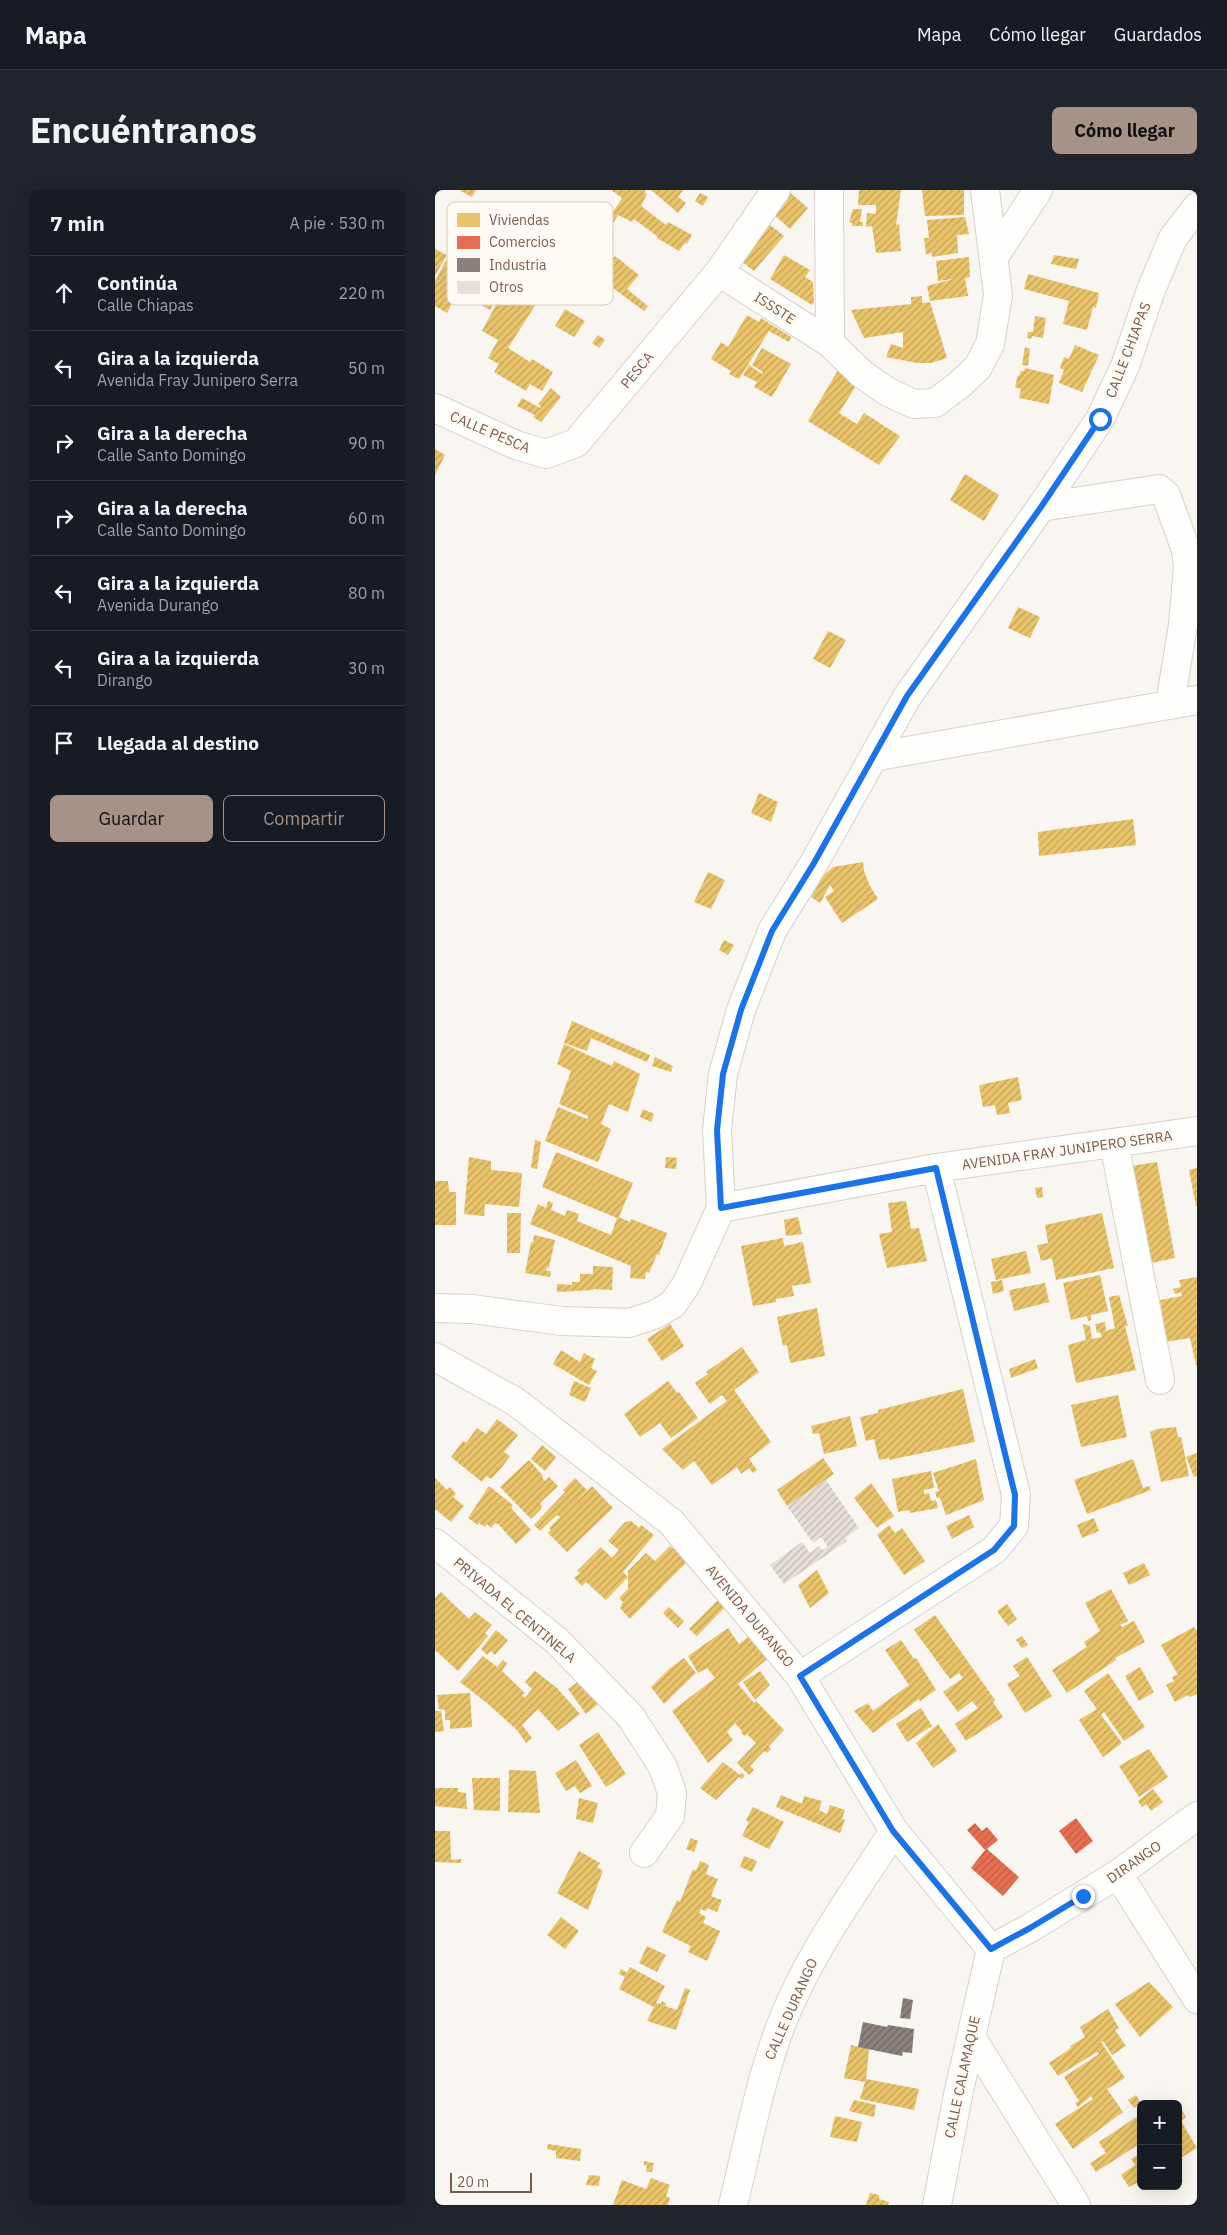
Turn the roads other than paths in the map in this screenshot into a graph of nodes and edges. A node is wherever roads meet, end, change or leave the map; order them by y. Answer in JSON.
{"nodes":[{"id":1,"x":776,"y":190,"type":"edge"},
{"id":2,"x":829,"y":190,"type":"edge"},
{"id":3,"x":985,"y":190,"type":"edge"},
{"id":4,"x":1038,"y":190,"type":"edge"},
{"id":5,"x":1197,"y":208,"type":"edge"},
{"id":6,"x":994,"y":256,"type":"junction"},
{"id":7,"x":719,"y":272,"type":"junction"},
{"id":8,"x":830,"y":343,"type":"junction"},
{"id":9,"x":435,"y":408,"type":"edge"},
{"id":10,"x":546,"y":454,"type":"joint"},
{"id":11,"x":1041,"y":507,"type":"junction"},
{"id":12,"x":1197,"y":700,"type":"edge"},
{"id":13,"x":1170,"y":704,"type":"junction"},
{"id":14,"x":873,"y":757,"type":"junction"},
{"id":15,"x":1197,"y":1131,"type":"edge"},
{"id":16,"x":1114,"y":1143,"type":"junction"},
{"id":17,"x":936,"y":1168,"type":"junction"},
{"id":18,"x":721,"y":1208,"type":"junction"},
{"id":19,"x":435,"y":1308,"type":"edge"},
{"id":20,"x":435,"y":1357,"type":"edge"},
{"id":21,"x":1160,"y":1380,"type":"dead end"},
{"id":22,"x":435,"y":1543,"type":"edge"},
{"id":23,"x":800,"y":1676,"type":"junction"},
{"id":24,"x":1197,"y":1816,"type":"edge"},
{"id":25,"x":893,"y":1831,"type":"junction"},
{"id":26,"x":644,"y":1853,"type":"dead end"},
{"id":27,"x":1118,"y":1874,"type":"junction"},
{"id":28,"x":991,"y":1949,"type":"junction"},
{"id":29,"x":1197,"y":1999,"type":"edge"},
{"id":30,"x":971,"y":2037,"type":"junction"},
{"id":31,"x":733,"y":2205,"type":"edge"},
{"id":32,"x":937,"y":2205,"type":"edge"},
{"id":33,"x":1077,"y":2205,"type":"edge"}],
"edges":[{"from":1,"to":7,"type":"street","name":"PESCA"},
{"from":2,"to":8,"type":"street"},
{"from":3,"to":6,"type":"street","name":"ISSSTE"},
{"from":4,"to":6,"type":"street"},
{"from":5,"to":11,"type":"street","name":"CALLE CHIAPAS"},
{"from":6,"to":8,"type":"street","name":"ISSSTE"},
{"from":7,"to":8,"type":"street","name":"ISSSTE"},
{"from":7,"to":10,"type":"street","name":"PESCA"},
{"from":9,"to":10,"type":"street","name":"CALLE PESCA"},
{"from":11,"to":13,"type":"street"},
{"from":11,"to":14,"type":"street","name":"CALLE CHIAPAS"},
{"from":12,"to":13,"type":"street"},
{"from":13,"to":14,"type":"street"},
{"from":14,"to":18,"type":"street","name":"CALLE CHIAPAS"},
{"from":15,"to":16,"type":"street","name":"AVENIDA FRAY JUNIPERO SERRA"},
{"from":16,"to":17,"type":"street","name":"AVENIDA FRAY JUNIPERO SERRA"},
{"from":16,"to":21,"type":"street"},
{"from":17,"to":18,"type":"street","name":"AVENIDA FRAY JUNIPERO SERRA"},
{"from":17,"to":23,"type":"street"},
{"from":18,"to":19,"type":"street"},
{"from":20,"to":23,"type":"street","name":"AVENIDA DURANGO"},
{"from":22,"to":26,"type":"street","name":"PRIVADA EL CENTINELA"},
{"from":23,"to":25,"type":"street","name":"AVENIDA DURANGO"},
{"from":24,"to":27,"type":"street","name":"DIRANGO"},
{"from":25,"to":28,"type":"street","name":"AVENIDA DURANGO"},
{"from":25,"to":31,"type":"street","name":"CALLE DURANGO"},
{"from":27,"to":28,"type":"street","name":"DIRANGO"},
{"from":27,"to":29,"type":"street"},
{"from":28,"to":30,"type":"street","name":"CALLE CALAMAQUE"},
{"from":30,"to":32,"type":"street","name":"CALLE CALAMAQUE"},
{"from":30,"to":33,"type":"street"}]}
